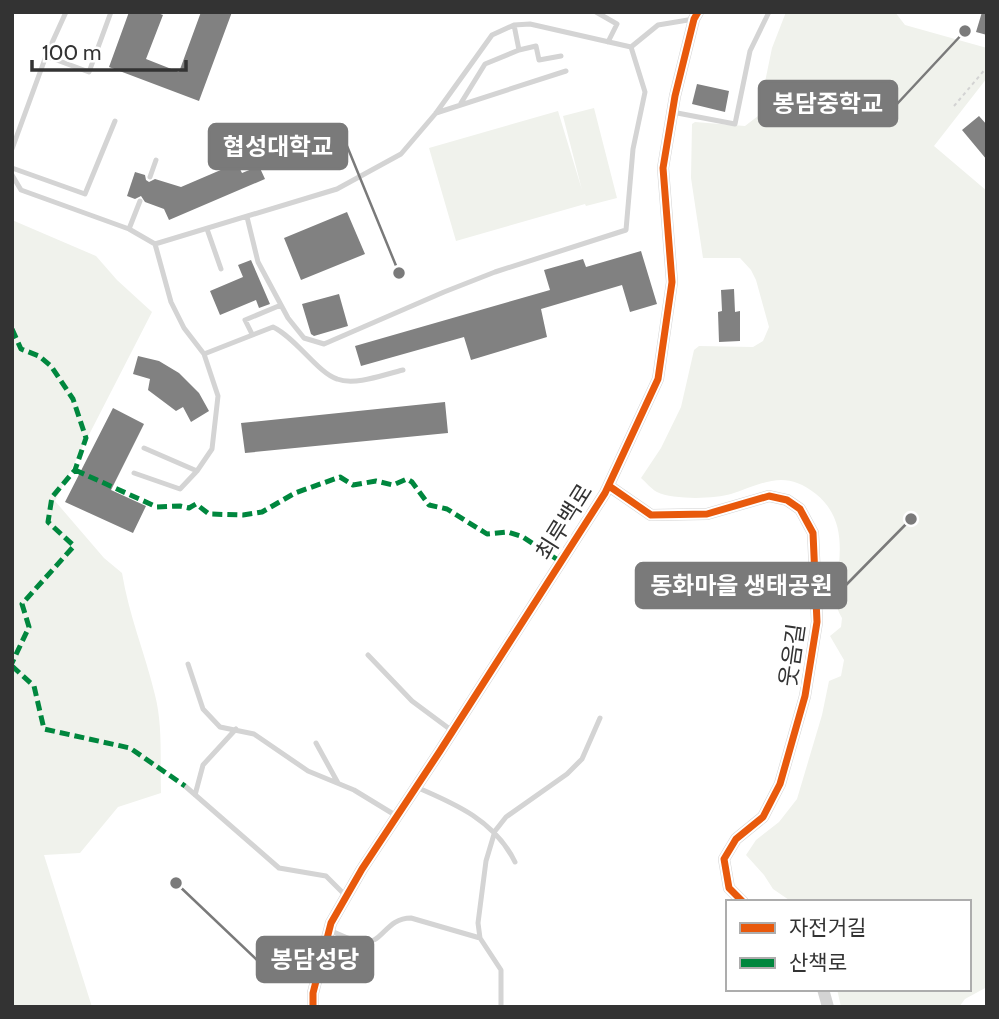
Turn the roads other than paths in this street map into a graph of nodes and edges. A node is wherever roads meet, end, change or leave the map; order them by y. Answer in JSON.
{"nodes":[{"id":1,"x":66,"y":12,"type":"edge"},
{"id":2,"x":111,"y":12,"type":"edge"},
{"id":3,"x":596,"y":12,"type":"edge"},
{"id":4,"x":769,"y":12,"type":"edge"},
{"id":5,"x":691,"y":14,"type":"edge"},
{"id":6,"x":514,"y":25,"type":"junction"},
{"id":7,"x":608,"y":42,"type":"junction"},
{"id":8,"x":631,"y":47,"type":"junction"},
{"id":9,"x":519,"y":50,"type":"junction"},
{"id":10,"x":46,"y":56,"type":"junction"},
{"id":11,"x":561,"y":56,"type":"dead end"},
{"id":12,"x":539,"y":61,"type":"junction"},
{"id":13,"x":566,"y":71,"type":"dead end"},
{"id":14,"x":543,"y":76,"type":"junction"},
{"id":15,"x":461,"y":103,"type":"junction"},
{"id":16,"x":672,"y":112,"type":"junction"},
{"id":17,"x":436,"y":113,"type":"junction"},
{"id":18,"x":115,"y":121,"type":"dead end"},
{"id":19,"x":12,"y":149,"type":"edge"},
{"id":20,"x":156,"y":160,"type":"dead end"},
{"id":21,"x":12,"y":168,"type":"edge"},
{"id":22,"x":12,"y":176,"type":"edge"},
{"id":23,"x":149,"y":177,"type":"dead end"},
{"id":24,"x":140,"y":201,"type":"dead end"},
{"id":25,"x":247,"y":217,"type":"junction"},
{"id":26,"x":130,"y":229,"type":"junction"},
{"id":27,"x":207,"y":229,"type":"junction"},
{"id":28,"x":155,"y":244,"type":"junction"},
{"id":29,"x":221,"y":269,"type":"dead end"},
{"id":30,"x":281,"y":305,"type":"junction"},
{"id":31,"x":251,"y":334,"type":"junction"},
{"id":32,"x":204,"y":354,"type":"junction"},
{"id":33,"x":404,"y":370,"type":"dead end"},
{"id":34,"x":144,"y":447,"type":"dead end"},
{"id":35,"x":197,"y":471,"type":"junction"},
{"id":36,"x":134,"y":473,"type":"dead end"},
{"id":37,"x":609,"y":486,"type":"junction"},
{"id":38,"x":368,"y":655,"type":"dead end"},
{"id":39,"x":188,"y":664,"type":"dead end"},
{"id":40,"x":600,"y":718,"type":"dead end"},
{"id":41,"x":236,"y":729,"type":"junction"},
{"id":42,"x":453,"y":731,"type":"junction"},
{"id":43,"x":316,"y":743,"type":"dead end"},
{"id":44,"x":338,"y":783,"type":"junction"},
{"id":45,"x":184,"y":786,"type":"dead end"},
{"id":46,"x":416,"y":787,"type":"junction"},
{"id":47,"x":195,"y":795,"type":"junction"},
{"id":48,"x":397,"y":816,"type":"junction"},
{"id":49,"x":495,"y":831,"type":"junction"},
{"id":50,"x":515,"y":862,"type":"dead end"},
{"id":51,"x":346,"y":897,"type":"junction"},
{"id":52,"x":741,"y":900,"type":"edge"},
{"id":53,"x":329,"y":930,"type":"junction"},
{"id":54,"x":480,"y":938,"type":"junction"},
{"id":55,"x":313,"y":1007,"type":"edge"},
{"id":56,"x":501,"y":1007,"type":"edge"}],
"edges":[{"from":1,"to":10,"type":"lane"},
{"from":2,"to":10,"type":"lane"},
{"from":3,"to":7,"type":"lane"},
{"from":4,"to":16,"type":"lane"},
{"from":5,"to":8,"type":"lane"},
{"from":5,"to":16,"type":"street","name":"최루백로"},
{"from":6,"to":7,"type":"lane"},
{"from":6,"to":9,"type":"lane"},
{"from":6,"to":17,"type":"lane"},
{"from":7,"to":8,"type":"lane"},
{"from":8,"to":30,"type":"lane"},
{"from":9,"to":12,"type":"lane"},
{"from":9,"to":15,"type":"lane"},
{"from":10,"to":19,"type":"lane"},
{"from":11,"to":12,"type":"lane"},
{"from":12,"to":14,"type":"lane"},
{"from":13,"to":14,"type":"lane"},
{"from":14,"to":15,"type":"lane"},
{"from":15,"to":17,"type":"lane"},
{"from":16,"to":37,"type":"street","name":"최루백로"},
{"from":17,"to":25,"type":"lane"},
{"from":18,"to":21,"type":"lane"},
{"from":20,"to":23,"type":"lane"},
{"from":22,"to":26,"type":"lane"},
{"from":24,"to":26,"type":"lane"},
{"from":25,"to":27,"type":"lane"},
{"from":25,"to":30,"type":"lane"},
{"from":26,"to":28,"type":"lane"},
{"from":27,"to":28,"type":"lane"},
{"from":27,"to":29,"type":"lane"},
{"from":28,"to":32,"type":"lane"},
{"from":30,"to":31,"type":"lane"},
{"from":31,"to":32,"type":"lane"},
{"from":31,"to":33,"type":"lane"},
{"from":32,"to":35,"type":"lane"},
{"from":34,"to":35,"type":"lane"},
{"from":35,"to":36,"type":"lane"},
{"from":37,"to":42,"type":"street","name":"최루백로"},
{"from":37,"to":52,"type":"street","name":"웃음길"},
{"from":38,"to":42,"type":"lane"},
{"from":39,"to":41,"type":"lane"},
{"from":40,"to":49,"type":"lane"},
{"from":41,"to":44,"type":"lane"},
{"from":41,"to":47,"type":"lane"},
{"from":42,"to":46,"type":"street","name":"최루백로"},
{"from":43,"to":44,"type":"lane"},
{"from":44,"to":48,"type":"lane"},
{"from":45,"to":47,"type":"lane"},
{"from":46,"to":48,"type":"street","name":"최루백로"},
{"from":46,"to":49,"type":"lane"},
{"from":47,"to":51,"type":"lane"},
{"from":48,"to":51,"type":"street","name":"최루백로"},
{"from":49,"to":50,"type":"lane"},
{"from":49,"to":54,"type":"lane"},
{"from":51,"to":53,"type":"street","name":"최루백로"},
{"from":53,"to":54,"type":"lane"},
{"from":53,"to":55,"type":"street","name":"최루백로"},
{"from":54,"to":56,"type":"lane"}]}
